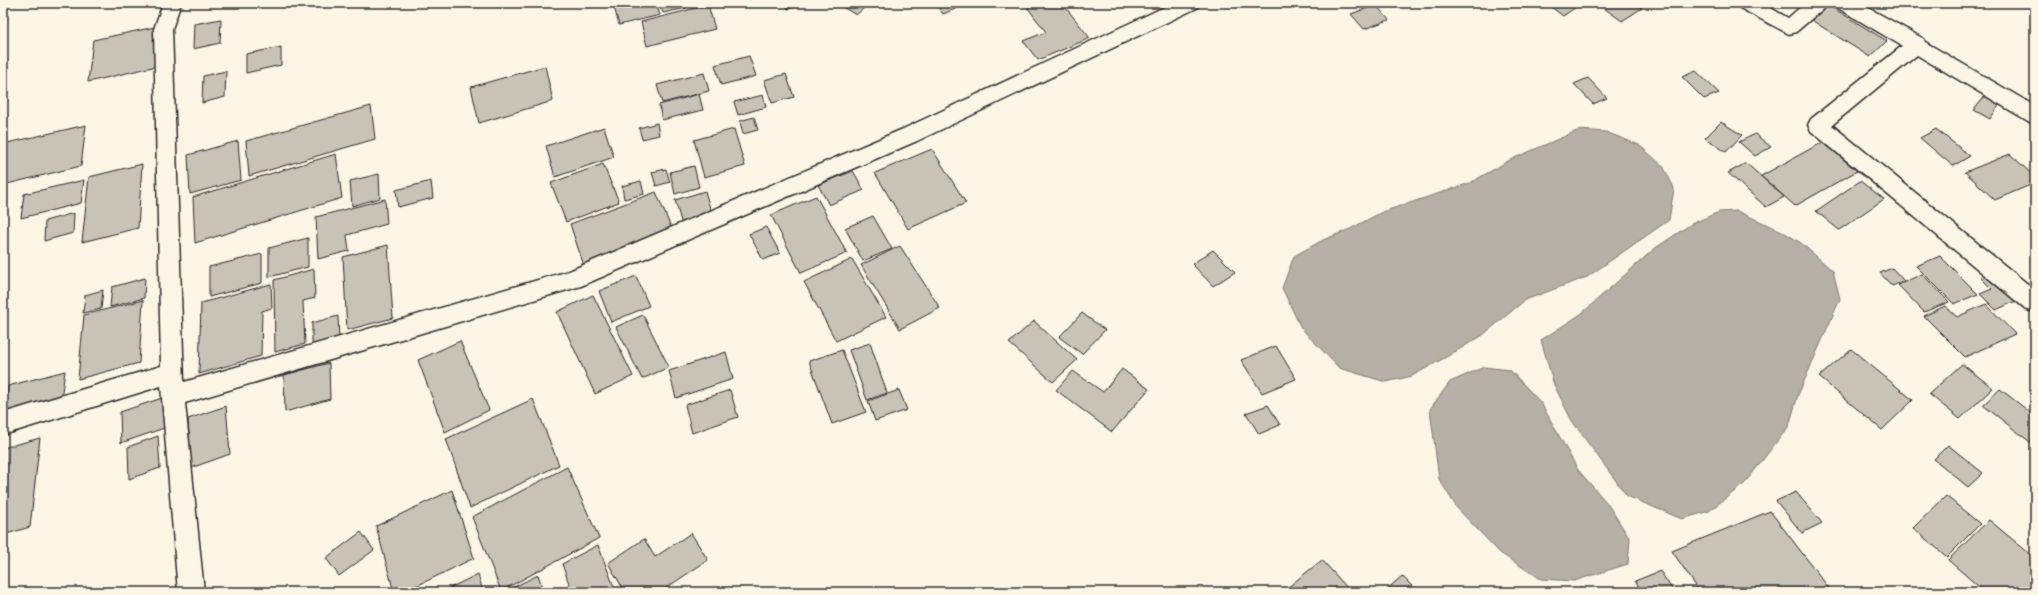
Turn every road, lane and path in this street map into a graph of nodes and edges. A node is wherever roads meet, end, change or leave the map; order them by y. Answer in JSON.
{"nodes":[{"id":1,"x":172,"y":3,"type":"edge"},
{"id":2,"x":1190,"y":3,"type":"edge"},
{"id":3,"x":1747,"y":3,"type":"edge"},
{"id":4,"x":1817,"y":3,"type":"edge"},
{"id":5,"x":1845,"y":3,"type":"edge"},
{"id":6,"x":1916,"y":44,"type":"junction"},
{"id":7,"x":2035,"y":116,"type":"edge"},
{"id":8,"x":2035,"y":303,"type":"edge"},
{"id":9,"x":172,"y":384,"type":"junction"},
{"id":10,"x":3,"y":424,"type":"edge"},
{"id":11,"x":191,"y":592,"type":"edge"}],
"edges":[{"from":1,"to":9,"type":"street"},
{"from":2,"to":9,"type":"street"},
{"from":3,"to":4,"type":"street"},
{"from":5,"to":6,"type":"street"},
{"from":6,"to":7,"type":"street"},
{"from":6,"to":8,"type":"street"},
{"from":9,"to":10,"type":"street"},
{"from":9,"to":11,"type":"street"}]}
